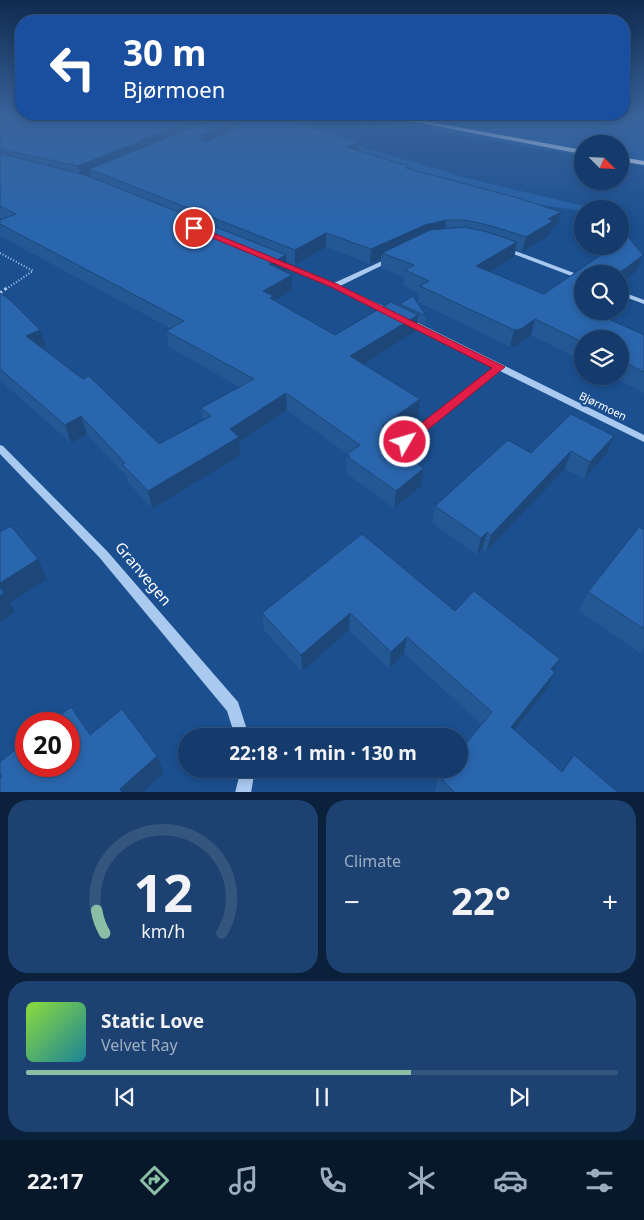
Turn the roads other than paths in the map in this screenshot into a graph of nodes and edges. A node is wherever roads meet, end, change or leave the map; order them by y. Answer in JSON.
{"nodes":[{"id":1,"x":629,"y":160,"type":"edge"},
{"id":2,"x":644,"y":163,"type":"edge"},
{"id":3,"x":494,"y":245,"type":"edge"},
{"id":4,"x":400,"y":254,"type":"edge"},
{"id":5,"x":272,"y":260,"type":"edge"},
{"id":6,"x":574,"y":275,"type":"edge"},
{"id":7,"x":334,"y":286,"type":"junction"},
{"id":8,"x":629,"y":296,"type":"edge"},
{"id":9,"x":644,"y":302,"type":"edge"},
{"id":10,"x":394,"y":315,"type":"edge"},
{"id":11,"x":403,"y":319,"type":"edge"},
{"id":12,"x":500,"y":367,"type":"junction"},
{"id":13,"x":644,"y":439,"type":"edge"},
{"id":14,"x":405,"y":442,"type":"edge"},
{"id":15,"x":0,"y":448,"type":"edge"},
{"id":16,"x":240,"y":728,"type":"edge"},
{"id":17,"x":246,"y":778,"type":"edge"},
{"id":18,"x":243,"y":792,"type":"edge"}],
"edges":[{"from":1,"to":2,"type":"main road"},
{"from":3,"to":6,"type":"street"},
{"from":4,"to":7,"type":"street"},
{"from":5,"to":7,"type":"street"},
{"from":7,"to":10,"type":"street"},
{"from":8,"to":9,"type":"street"},
{"from":11,"to":12,"type":"street","name":"Bjørmoen"},
{"from":12,"to":13,"type":"street","name":"Bjørmoen"},
{"from":12,"to":14,"type":"street"},
{"from":15,"to":16,"type":"street","name":"Granvegen"},
{"from":17,"to":18,"type":"street"}]}
